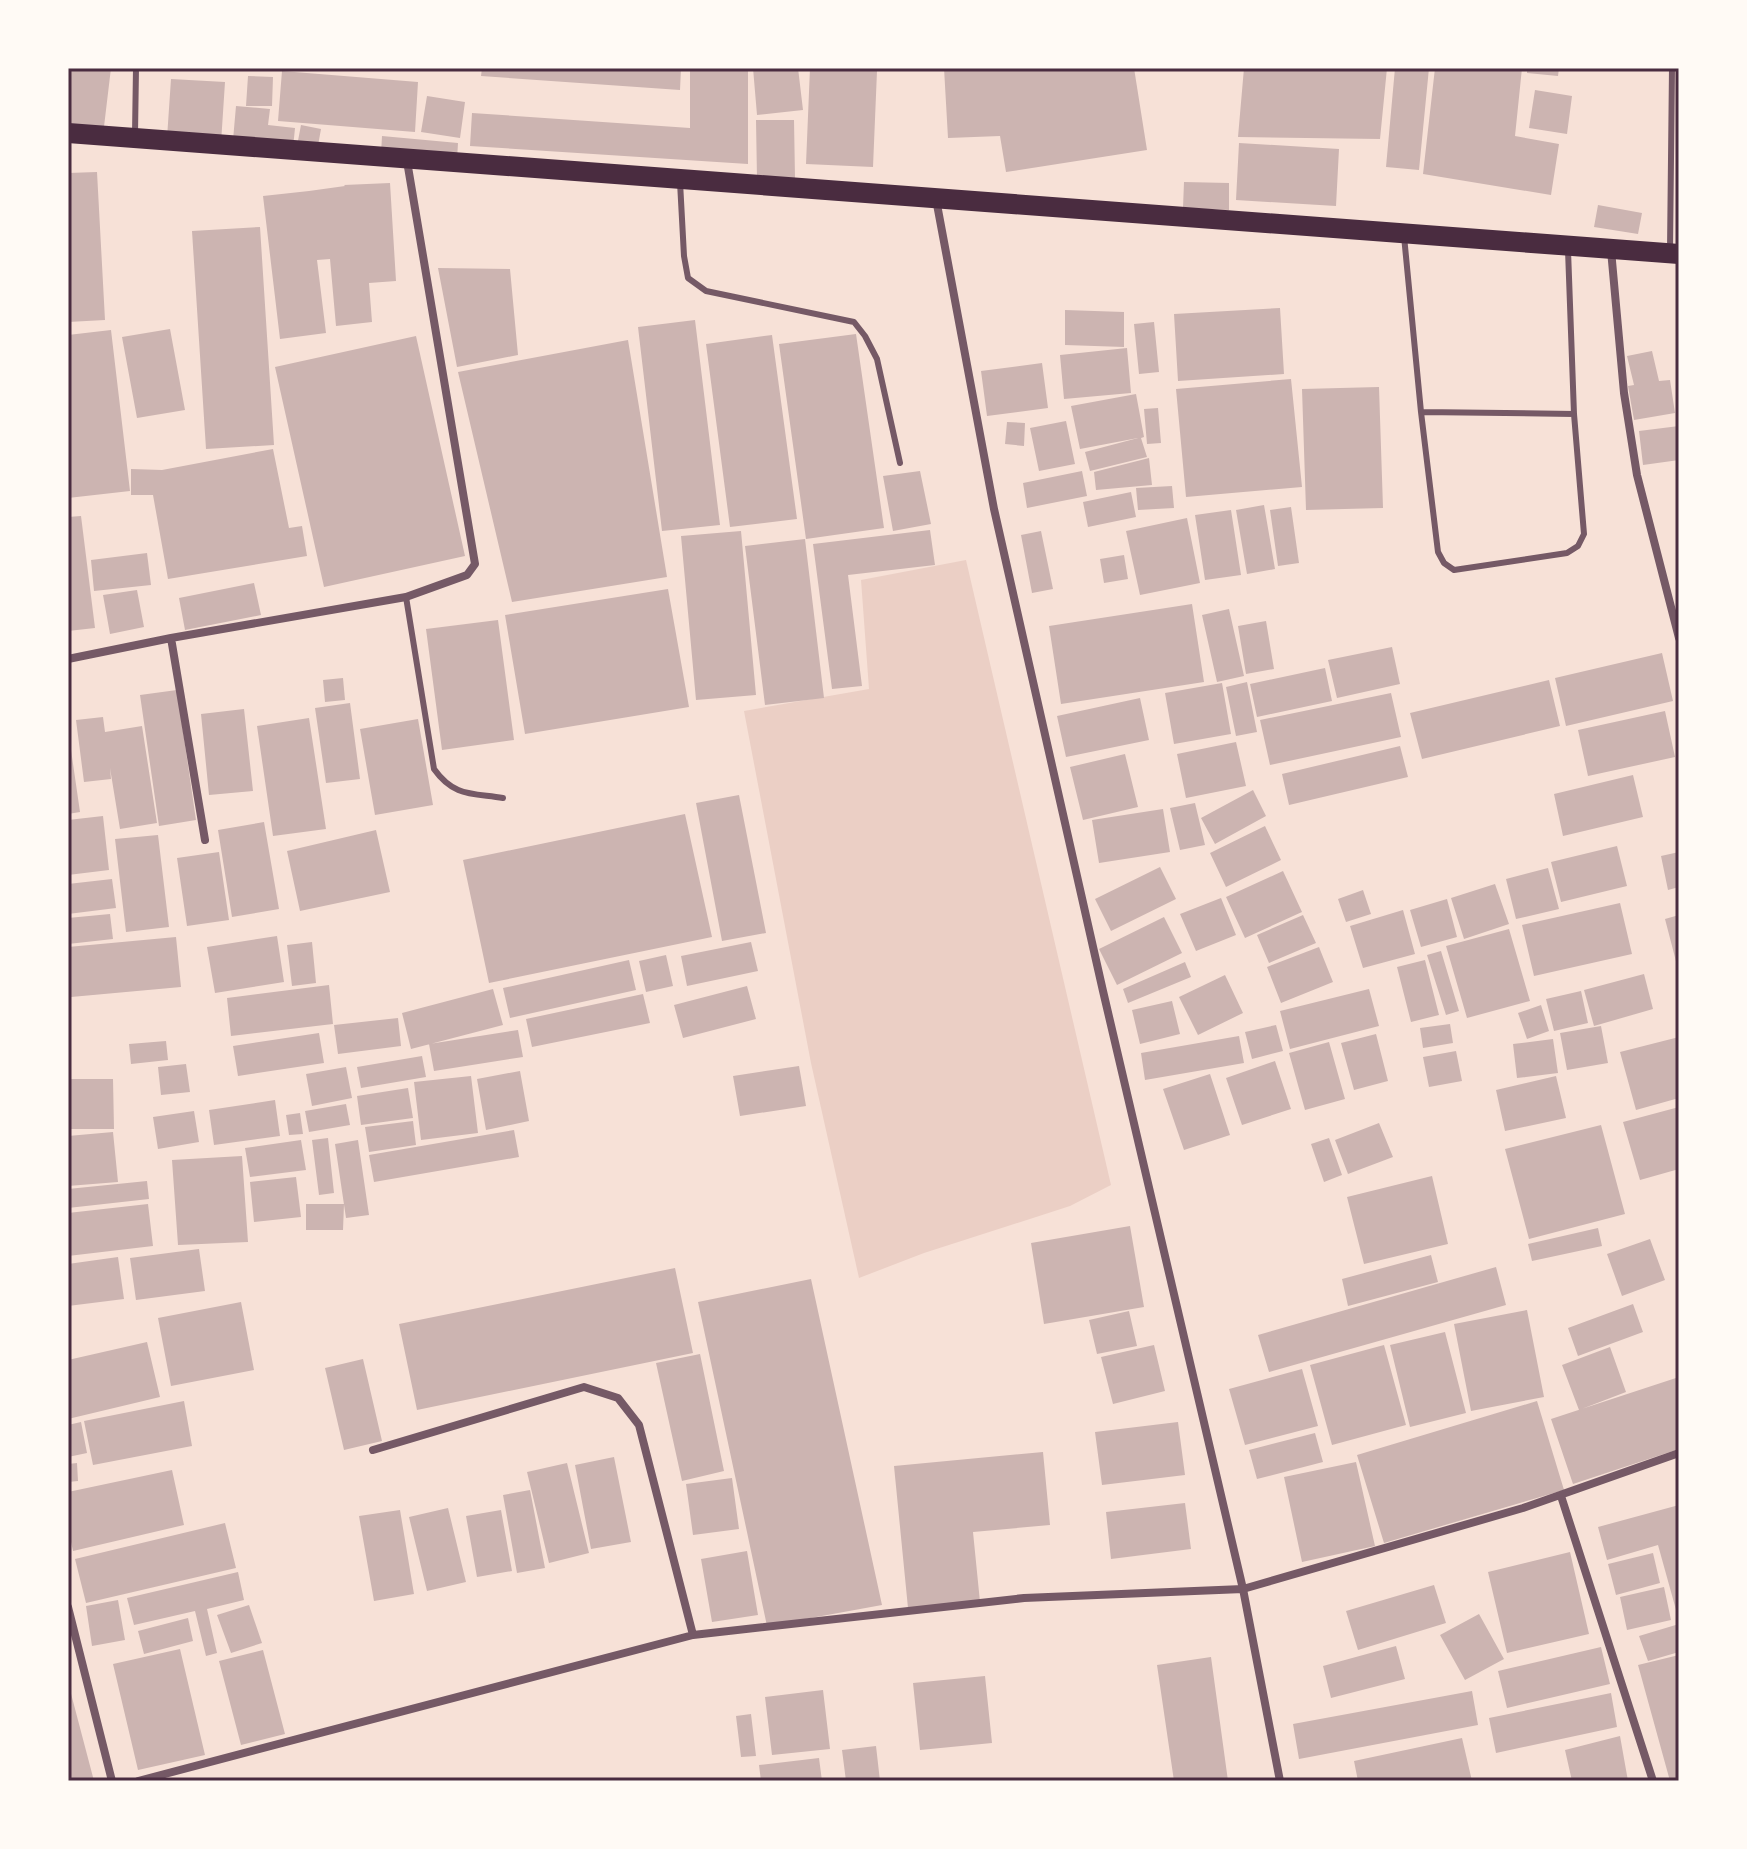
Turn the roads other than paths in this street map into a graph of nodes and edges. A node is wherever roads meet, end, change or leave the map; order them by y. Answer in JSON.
{"nodes":[{"id":1,"x":136,"y":68,"type":"edge"},
{"id":2,"x":1672,"y":68,"type":"edge"},
{"id":3,"x":68,"y":133,"type":"edge"},
{"id":4,"x":135,"y":138,"type":"junction"},
{"id":5,"x":407,"y":158,"type":"junction"},
{"id":6,"x":680,"y":179,"type":"junction"},
{"id":7,"x":936,"y":198,"type":"junction"},
{"id":8,"x":1403,"y":233,"type":"junction"},
{"id":9,"x":1568,"y":246,"type":"junction"},
{"id":10,"x":1611,"y":249,"type":"junction"},
{"id":11,"x":1674,"y":254,"type":"edge"},
{"id":12,"x":1421,"y":412,"type":"junction"},
{"id":13,"x":1574,"y":414,"type":"junction"},
{"id":14,"x":900,"y":463,"type":"dead end"},
{"id":15,"x":406,"y":597,"type":"junction"},
{"id":16,"x":171,"y":638,"type":"junction"},
{"id":17,"x":1679,"y":638,"type":"edge"},
{"id":18,"x":68,"y":659,"type":"edge"},
{"id":19,"x":503,"y":798,"type":"dead end"},
{"id":20,"x":205,"y":840,"type":"dead end"},
{"id":21,"x":373,"y":1450,"type":"dead end"},
{"id":22,"x":1679,"y":1453,"type":"edge"},
{"id":23,"x":1561,"y":1496,"type":"junction"},
{"id":24,"x":1243,"y":1589,"type":"junction"},
{"id":25,"x":68,"y":1607,"type":"edge"},
{"id":26,"x":693,"y":1635,"type":"junction"},
{"id":27,"x":112,"y":1781,"type":"edge"},
{"id":28,"x":138,"y":1781,"type":"edge"},
{"id":29,"x":1280,"y":1781,"type":"edge"},
{"id":30,"x":1653,"y":1781,"type":"edge"}],
"edges":[{"from":1,"to":4,"type":"lane"},
{"from":2,"to":11,"type":"lane"},
{"from":3,"to":4,"type":"main road"},
{"from":4,"to":5,"type":"main road"},
{"from":5,"to":6,"type":"main road"},
{"from":5,"to":15,"type":"street"},
{"from":6,"to":7,"type":"main road"},
{"from":6,"to":14,"type":"lane"},
{"from":7,"to":8,"type":"main road"},
{"from":7,"to":24,"type":"street"},
{"from":8,"to":9,"type":"main road"},
{"from":8,"to":12,"type":"lane"},
{"from":9,"to":10,"type":"main road"},
{"from":9,"to":13,"type":"lane"},
{"from":10,"to":11,"type":"main road"},
{"from":10,"to":17,"type":"street"},
{"from":12,"to":13,"type":"lane"},
{"from":12,"to":13,"type":"lane"},
{"from":15,"to":16,"type":"street"},
{"from":15,"to":19,"type":"lane"},
{"from":16,"to":18,"type":"street"},
{"from":16,"to":20,"type":"street"},
{"from":21,"to":26,"type":"street"},
{"from":22,"to":23,"type":"street"},
{"from":23,"to":24,"type":"street"},
{"from":23,"to":30,"type":"street"},
{"from":24,"to":26,"type":"street"},
{"from":24,"to":29,"type":"street"},
{"from":25,"to":27,"type":"street"},
{"from":26,"to":28,"type":"street"}]}
